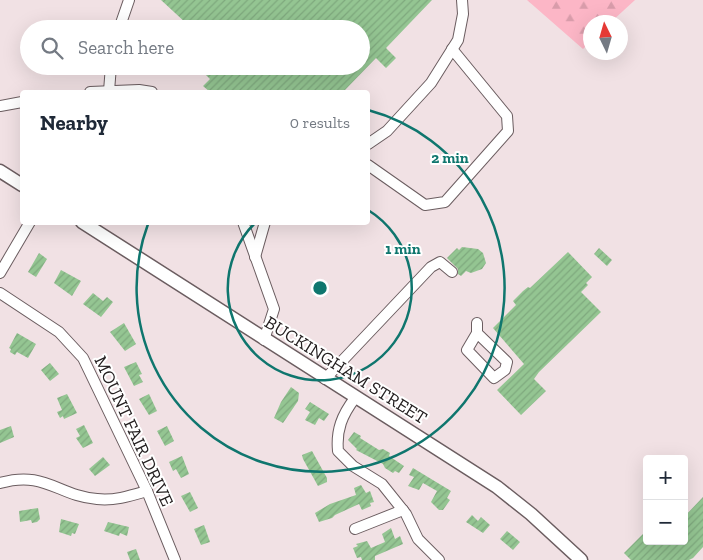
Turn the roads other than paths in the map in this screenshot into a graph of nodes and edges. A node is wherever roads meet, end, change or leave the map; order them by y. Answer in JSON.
{"nodes":[{"id":1,"x":129,"y":0,"type":"edge"},
{"id":2,"x":462,"y":0,"type":"edge"},
{"id":3,"x":122,"y":20,"type":"edge"},
{"id":4,"x":452,"y":50,"type":"junction"},
{"id":5,"x":110,"y":75,"type":"edge"},
{"id":6,"x":109,"y":90,"type":"edge"},
{"id":7,"x":20,"y":102,"type":"edge"},
{"id":8,"x":0,"y":106,"type":"edge"},
{"id":9,"x":370,"y":143,"type":"edge"},
{"id":10,"x":370,"y":166,"type":"edge"},
{"id":11,"x":0,"y":171,"type":"edge"},
{"id":12,"x":20,"y":184,"type":"edge"},
{"id":13,"x":28,"y":225,"type":"edge"},
{"id":14,"x":87,"y":225,"type":"edge"},
{"id":15,"x":244,"y":225,"type":"edge"},
{"id":16,"x":264,"y":225,"type":"edge"},
{"id":17,"x":256,"y":257,"type":"junction"},
{"id":18,"x":452,"y":272,"type":"dead end"},
{"id":19,"x":0,"y":273,"type":"edge"},
{"id":20,"x":0,"y":293,"type":"edge"},
{"id":21,"x":264,"y":340,"type":"junction"},
{"id":22,"x":325,"y":379,"type":"junction"},
{"id":23,"x":355,"y":398,"type":"junction"},
{"id":24,"x":0,"y":483,"type":"edge"},
{"id":25,"x":147,"y":491,"type":"junction"},
{"id":26,"x":403,"y":510,"type":"junction"},
{"id":27,"x":355,"y":529,"type":"dead end"},
{"id":28,"x":175,"y":560,"type":"edge"},
{"id":29,"x":439,"y":560,"type":"edge"},
{"id":30,"x":581,"y":560,"type":"edge"}],
"edges":[{"from":1,"to":3,"type":"street"},
{"from":2,"to":4,"type":"street"},
{"from":4,"to":9,"type":"street"},
{"from":4,"to":10,"type":"street"},
{"from":5,"to":6,"type":"street"},
{"from":7,"to":8,"type":"street"},
{"from":11,"to":12,"type":"main road"},
{"from":13,"to":19,"type":"street"},
{"from":14,"to":21,"type":"main road","name":"BUCKINGHAM STREET"},
{"from":15,"to":17,"type":"street"},
{"from":16,"to":17,"type":"street"},
{"from":17,"to":21,"type":"street"},
{"from":18,"to":22,"type":"street"},
{"from":20,"to":25,"type":"street","name":"MOUNT FAIR DRIVE"},
{"from":21,"to":22,"type":"main road","name":"BUCKINGHAM STREET"},
{"from":22,"to":23,"type":"main road","name":"BUCKINGHAM STREET"},
{"from":23,"to":26,"type":"street"},
{"from":23,"to":30,"type":"main road","name":"BUCKINGHAM STREET"},
{"from":24,"to":25,"type":"street"},
{"from":25,"to":28,"type":"street","name":"MOUNT FAIR DRIVE"},
{"from":26,"to":27,"type":"street"},
{"from":26,"to":29,"type":"street"}]}
